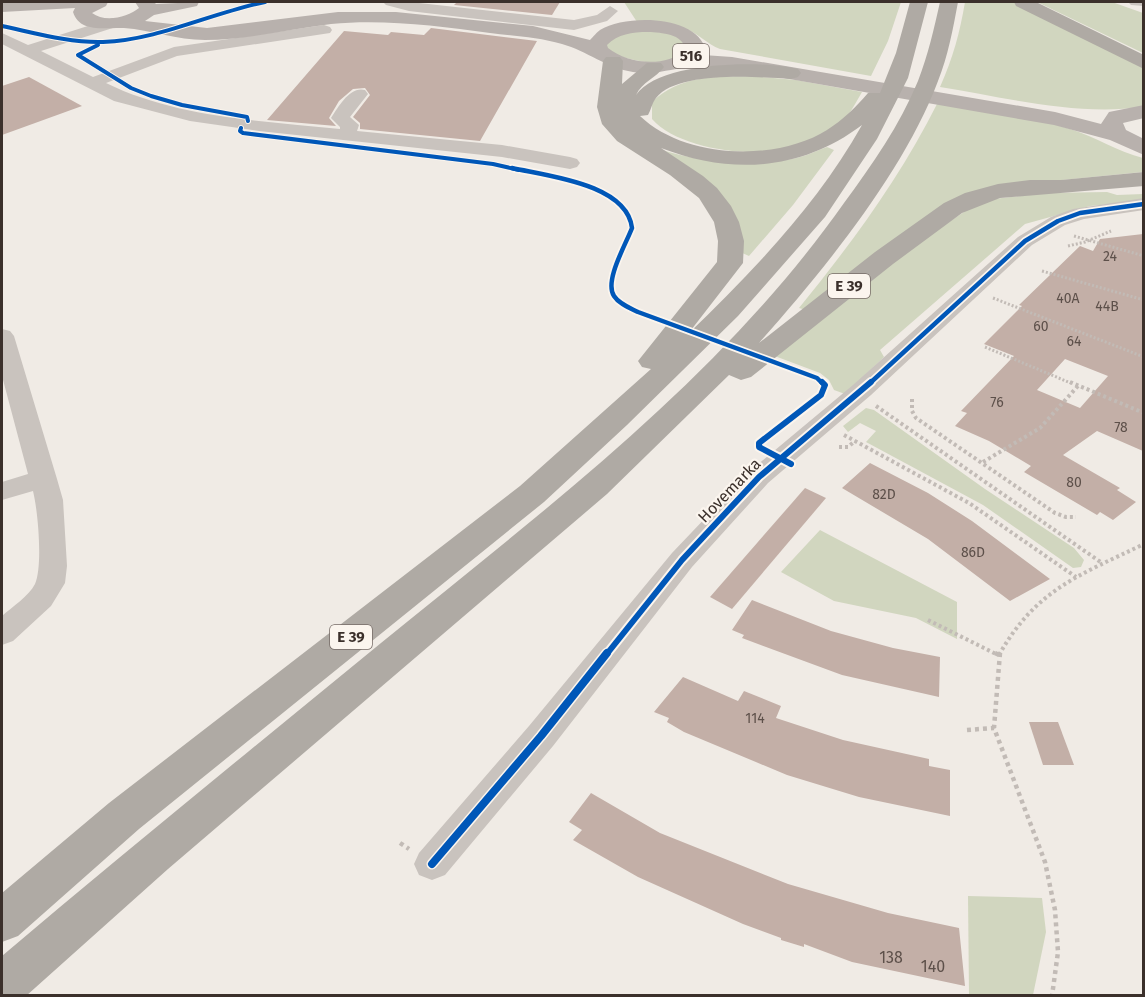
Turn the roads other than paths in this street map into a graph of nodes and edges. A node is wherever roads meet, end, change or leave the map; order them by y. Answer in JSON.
{"nodes":[{"id":1,"x":99,"y":2,"type":"edge"},
{"id":2,"x":190,"y":2,"type":"edge"},
{"id":3,"x":391,"y":2,"type":"edge"},
{"id":4,"x":919,"y":2,"type":"edge"},
{"id":5,"x":949,"y":2,"type":"edge"},
{"id":6,"x":1023,"y":2,"type":"edge"},
{"id":7,"x":1136,"y":2,"type":"edge"},
{"id":8,"x":1143,"y":2,"type":"edge"},
{"id":9,"x":2,"y":6,"type":"edge"},
{"id":10,"x":145,"y":9,"type":"edge"},
{"id":11,"x":2,"y":11,"type":"edge"},
{"id":12,"x":84,"y":12,"type":"edge"},
{"id":13,"x":614,"y":20,"type":"junction"},
{"id":14,"x":117,"y":22,"type":"junction"},
{"id":15,"x":324,"y":30,"type":"dead end"},
{"id":16,"x":528,"y":31,"type":"junction"},
{"id":17,"x":180,"y":33,"type":"junction"},
{"id":18,"x":2,"y":38,"type":"edge"},
{"id":19,"x":1102,"y":41,"type":"junction"},
{"id":20,"x":28,"y":50,"type":"junction"},
{"id":21,"x":690,"y":53,"type":"junction"},
{"id":22,"x":605,"y":55,"type":"junction"},
{"id":23,"x":1143,"y":56,"type":"edge"},
{"id":24,"x":902,"y":63,"type":"junction"},
{"id":25,"x":1143,"y":63,"type":"edge"},
{"id":26,"x":654,"y":67,"type":"junction"},
{"id":27,"x":791,"y":73,"type":"junction"},
{"id":28,"x":831,"y":77,"type":"junction"},
{"id":29,"x":92,"y":83,"type":"junction"},
{"id":30,"x":358,"y":94,"type":"dead end"},
{"id":31,"x":1143,"y":111,"type":"edge"},
{"id":32,"x":638,"y":124,"type":"junction"},
{"id":33,"x":1117,"y":126,"type":"junction"},
{"id":34,"x":347,"y":135,"type":"junction"},
{"id":35,"x":1143,"y":148,"type":"edge"},
{"id":36,"x":570,"y":163,"type":"dead end"},
{"id":37,"x":1143,"y":179,"type":"edge"},
{"id":38,"x":1061,"y":186,"type":"junction"},
{"id":39,"x":1143,"y":187,"type":"edge"},
{"id":40,"x":1143,"y":204,"type":"edge"},
{"id":41,"x":2,"y":336,"type":"edge"},
{"id":42,"x":585,"y":471,"type":"junction"},
{"id":43,"x":44,"y":479,"type":"junction"},
{"id":44,"x":2,"y":491,"type":"edge"},
{"id":45,"x":2,"y":633,"type":"edge"},
{"id":46,"x":432,"y":864,"type":"dead end"},
{"id":47,"x":2,"y":921,"type":"edge"},
{"id":48,"x":2,"y":986,"type":"edge"}],
"edges":[{"from":1,"to":12,"type":"main road"},
{"from":2,"to":10,"type":"main road"},
{"from":3,"to":13,"type":"street"},
{"from":4,"to":24,"type":"highway","number":"E 39"},
{"from":5,"to":42,"type":"highway","number":"E 39"},
{"from":6,"to":19,"type":"highway"},
{"from":7,"to":8,"type":"street"},
{"from":9,"to":12,"type":"main road"},
{"from":10,"to":14,"type":"main road"},
{"from":10,"to":17,"type":"main road"},
{"from":11,"to":12,"type":"main road"},
{"from":12,"to":14,"type":"main road"},
{"from":12,"to":20,"type":"street"},
{"from":13,"to":16,"type":"main road"},
{"from":13,"to":21,"type":"main road","number":"516"},
{"from":13,"to":22,"type":"main road"},
{"from":14,"to":17,"type":"main road"},
{"from":14,"to":20,"type":"street"},
{"from":15,"to":29,"type":"street"},
{"from":16,"to":17,"type":"main road"},
{"from":16,"to":22,"type":"main road"},
{"from":18,"to":20,"type":"street"},
{"from":19,"to":23,"type":"highway"},
{"from":19,"to":25,"type":"highway"},
{"from":20,"to":29,"type":"street"},
{"from":21,"to":26,"type":"main road","number":"516"},
{"from":21,"to":27,"type":"main road","number":"516"},
{"from":21,"to":28,"type":"main road","number":"516"},
{"from":22,"to":26,"type":"main road","number":"516"},
{"from":22,"to":42,"type":"highway","number":"E 39"},
{"from":24,"to":32,"type":"highway","number":"E 39"},
{"from":24,"to":42,"type":"highway","number":"E 39"},
{"from":26,"to":32,"type":"highway","number":"E 39"},
{"from":27,"to":28,"type":"main road","number":"516"},
{"from":27,"to":32,"type":"highway"},
{"from":28,"to":33,"type":"main road","number":"516"},
{"from":29,"to":34,"type":"street"},
{"from":30,"to":34,"type":"street"},
{"from":31,"to":33,"type":"main road","number":"516"},
{"from":33,"to":35,"type":"main road","number":"516"},
{"from":34,"to":36,"type":"street"},
{"from":37,"to":38,"type":"highway","number":"E 39"},
{"from":38,"to":39,"type":"highway"},
{"from":38,"to":42,"type":"highway","number":"E 39"},
{"from":40,"to":46,"type":"street","name":"Hovemarka"},
{"from":41,"to":43,"type":"street"},
{"from":42,"to":47,"type":"highway","number":"E 39"},
{"from":42,"to":48,"type":"highway","number":"E 39"},
{"from":43,"to":44,"type":"street"},
{"from":43,"to":45,"type":"street"}]}
